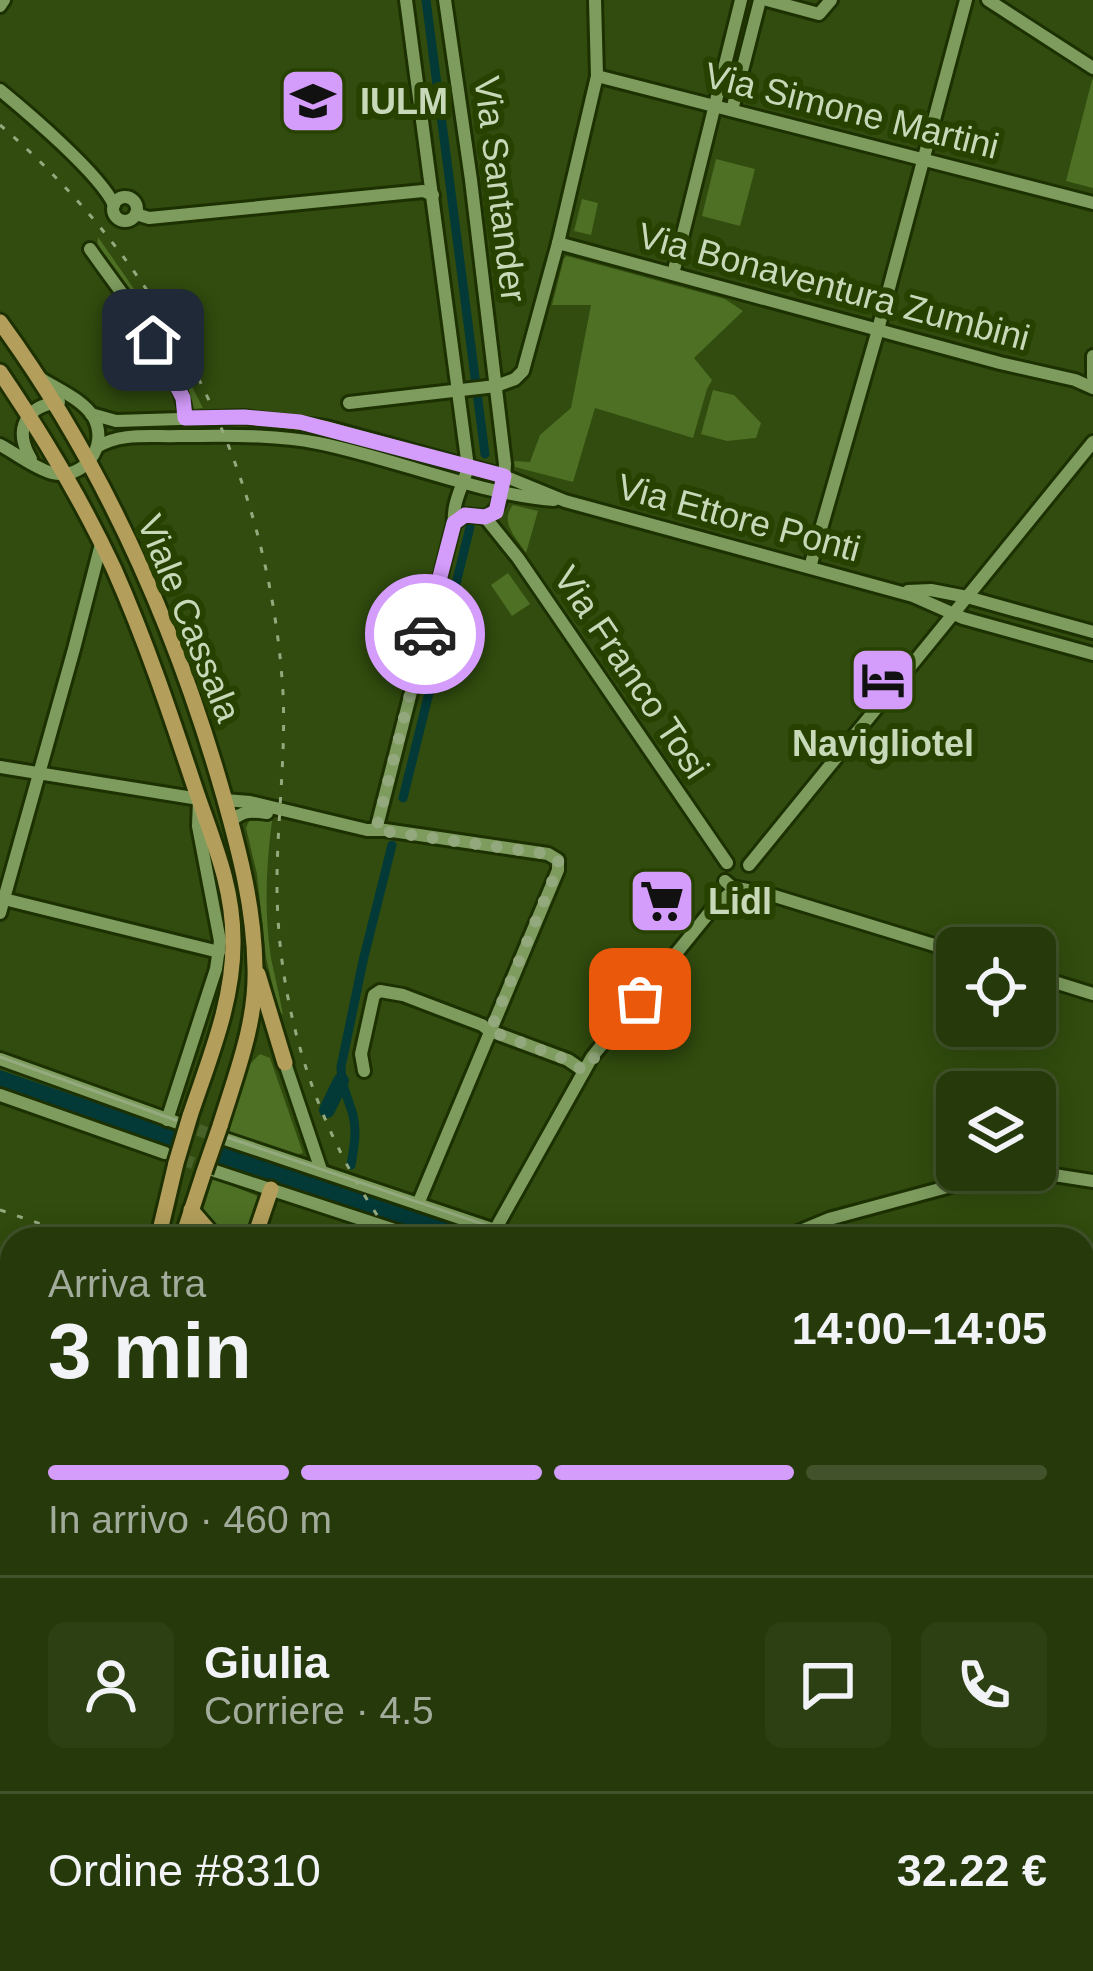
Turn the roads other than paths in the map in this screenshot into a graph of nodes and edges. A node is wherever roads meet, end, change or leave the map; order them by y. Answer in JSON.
{"nodes":[{"id":1,"x":406,"y":0,"type":"edge"},
{"id":2,"x":445,"y":0,"type":"edge"},
{"id":3,"x":595,"y":0,"type":"edge"},
{"id":4,"x":741,"y":0,"type":"edge"},
{"id":5,"x":764,"y":0,"type":"edge"},
{"id":6,"x":831,"y":0,"type":"edge"},
{"id":7,"x":966,"y":0,"type":"edge"},
{"id":8,"x":988,"y":0,"type":"edge"},
{"id":9,"x":1093,"y":68,"type":"edge"},
{"id":10,"x":597,"y":76,"type":"junction"},
{"id":11,"x":0,"y":90,"type":"edge"},
{"id":12,"x":716,"y":106,"type":"junction"},
{"id":13,"x":732,"y":110,"type":"junction"},
{"id":14,"x":922,"y":159,"type":"junction"},
{"id":15,"x":429,"y":168,"type":"junction"},
{"id":16,"x":402,"y":193,"type":"junction"},
{"id":17,"x":433,"y":195,"type":"junction"},
{"id":18,"x":1093,"y":203,"type":"edge"},
{"id":19,"x":558,"y":243,"type":"junction"},
{"id":20,"x":90,"y":249,"type":"dead end"},
{"id":21,"x":674,"y":274,"type":"junction"},
{"id":22,"x":0,"y":322,"type":"edge"},
{"id":23,"x":878,"y":330,"type":"junction"},
{"id":24,"x":1093,"y":356,"type":"edge"},
{"id":25,"x":0,"y":372,"type":"edge"},
{"id":26,"x":36,"y":376,"type":"junction"},
{"id":27,"x":1093,"y":377,"type":"edge"},
{"id":28,"x":492,"y":386,"type":"junction"},
{"id":29,"x":1093,"y":388,"type":"edge"},
{"id":30,"x":460,"y":390,"type":"junction"},
{"id":31,"x":52,"y":403,"type":"junction"},
{"id":32,"x":78,"y":403,"type":"junction"},
{"id":33,"x":350,"y":403,"type":"dead end"},
{"id":34,"x":91,"y":414,"type":"junction"},
{"id":35,"x":185,"y":418,"type":"junction"},
{"id":36,"x":26,"y":423,"type":"junction"},
{"id":37,"x":1093,"y":442,"type":"edge"},
{"id":38,"x":0,"y":445,"type":"edge"},
{"id":39,"x":93,"y":455,"type":"junction"},
{"id":40,"x":35,"y":465,"type":"junction"},
{"id":41,"x":468,"y":467,"type":"junction"},
{"id":42,"x":64,"y":474,"type":"junction"},
{"id":43,"x":504,"y":476,"type":"junction"},
{"id":44,"x":464,"y":482,"type":"junction"},
{"id":45,"x":501,"y":491,"type":"junction"},
{"id":46,"x":457,"y":497,"type":"junction"},
{"id":47,"x":565,"y":500,"type":"junction"},
{"id":48,"x":478,"y":516,"type":"junction"},
{"id":49,"x":454,"y":523,"type":"junction"},
{"id":50,"x":101,"y":542,"type":"junction"},
{"id":51,"x":810,"y":567,"type":"junction"},
{"id":52,"x":115,"y":572,"type":"junction"},
{"id":53,"x":94,"y":577,"type":"junction"},
{"id":54,"x":982,"y":580,"type":"junction"},
{"id":55,"x":898,"y":591,"type":"junction"},
{"id":56,"x":913,"y":596,"type":"junction"},
{"id":57,"x":968,"y":597,"type":"junction"},
{"id":58,"x":990,"y":604,"type":"junction"},
{"id":59,"x":953,"y":614,"type":"junction"},
{"id":60,"x":1093,"y":632,"type":"edge"},
{"id":61,"x":932,"y":639,"type":"junction"},
{"id":62,"x":1093,"y":655,"type":"edge"},
{"id":63,"x":0,"y":767,"type":"edge"},
{"id":64,"x":189,"y":768,"type":"junction"},
{"id":65,"x":40,"y":774,"type":"junction"},
{"id":66,"x":168,"y":792,"type":"junction"},
{"id":67,"x":199,"y":800,"type":"junction"},
{"id":68,"x":225,"y":800,"type":"junction"},
{"id":69,"x":316,"y":817,"type":"junction"},
{"id":70,"x":231,"y":820,"type":"junction"},
{"id":71,"x":376,"y":830,"type":"junction"},
{"id":72,"x":727,"y":863,"type":"junction"},
{"id":73,"x":740,"y":880,"type":"junction"},
{"id":74,"x":2,"y":906,"type":"edge"},
{"id":75,"x":936,"y":946,"type":"edge"},
{"id":76,"x":219,"y":952,"type":"junction"},
{"id":77,"x":256,"y":969,"type":"junction"},
{"id":78,"x":1056,"y":983,"type":"edge"},
{"id":79,"x":1093,"y":994,"type":"edge"},
{"id":80,"x":490,"y":1031,"type":"junction"},
{"id":81,"x":246,"y":1043,"type":"junction"},
{"id":82,"x":0,"y":1059,"type":"edge"},
{"id":83,"x":286,"y":1063,"type":"junction"},
{"id":84,"x":364,"y":1071,"type":"dead end"},
{"id":85,"x":584,"y":1071,"type":"junction"},
{"id":86,"x":0,"y":1095,"type":"edge"},
{"id":87,"x":178,"y":1120,"type":"junction"},
{"id":88,"x":222,"y":1132,"type":"junction"},
{"id":89,"x":165,"y":1154,"type":"tunnel mouth"},
{"id":90,"x":321,"y":1169,"type":"junction"},
{"id":91,"x":215,"y":1171,"type":"tunnel mouth"},
{"id":92,"x":1056,"y":1175,"type":"edge"},
{"id":93,"x":1093,"y":1181,"type":"edge"},
{"id":94,"x":271,"y":1190,"type":"junction"},
{"id":95,"x":936,"y":1190,"type":"edge"},
{"id":96,"x":418,"y":1204,"type":"junction"},
{"id":97,"x":191,"y":1210,"type":"junction"},
{"id":98,"x":160,"y":1227,"type":"edge"},
{"id":99,"x":188,"y":1227,"type":"edge"},
{"id":100,"x":206,"y":1227,"type":"edge"},
{"id":101,"x":258,"y":1227,"type":"edge"},
{"id":102,"x":385,"y":1227,"type":"edge"},
{"id":103,"x":486,"y":1227,"type":"edge"},
{"id":104,"x":497,"y":1227,"type":"edge"},
{"id":105,"x":810,"y":1227,"type":"edge"}],
"edges":[{"from":1,"to":15,"type":"street","name":"Via Santander"},
{"from":2,"to":28,"type":"street","name":"Via Santander"},
{"from":3,"to":10,"type":"street"},
{"from":4,"to":12,"type":"street"},
{"from":5,"to":6,"type":"street"},
{"from":5,"to":13,"type":"street"},
{"from":7,"to":14,"type":"street"},
{"from":8,"to":9,"type":"street"},
{"from":10,"to":12,"type":"street","name":"Via Simone Martini"},
{"from":10,"to":19,"type":"street"},
{"from":11,"to":16,"type":"street"},
{"from":12,"to":13,"type":"street","name":"Via Simone Martini"},
{"from":12,"to":21,"type":"street"},
{"from":13,"to":14,"type":"street","name":"Via Simone Martini"},
{"from":14,"to":18,"type":"street","name":"Via Simone Martini"},
{"from":14,"to":23,"type":"street"},
{"from":15,"to":16,"type":"street"},
{"from":15,"to":17,"type":"street","name":"Via Santander"},
{"from":16,"to":17,"type":"street"},
{"from":17,"to":30,"type":"street","name":"Via Santander"},
{"from":19,"to":21,"type":"street","name":"Via Bonaventura Zumbini"},
{"from":19,"to":28,"type":"street"},
{"from":20,"to":35,"type":"street"},
{"from":21,"to":23,"type":"street","name":"Via Bonaventura Zumbini"},
{"from":22,"to":26,"type":"main road","name":"Viale Cassala"},
{"from":23,"to":29,"type":"street","name":"Via Bonaventura Zumbini"},
{"from":23,"to":51,"type":"street"},
{"from":24,"to":27,"type":"street"},
{"from":25,"to":36,"type":"main road","name":"Viale Cassala"},
{"from":26,"to":31,"type":"main road","name":"Viale Cassala"},
{"from":26,"to":32,"type":"street","name":"Viale Cassala"},
{"from":28,"to":30,"type":"street"},
{"from":28,"to":43,"type":"street","name":"Via Santander"},
{"from":30,"to":33,"type":"street"},
{"from":30,"to":41,"type":"street"},
{"from":31,"to":32,"type":"street"},
{"from":31,"to":36,"type":"street"},
{"from":31,"to":39,"type":"main road","name":"Viale Cassala"},
{"from":32,"to":34,"type":"street","name":"Viale Cassala"},
{"from":34,"to":35,"type":"street","name":"Via Ettore Ponti"},
{"from":34,"to":39,"type":"street","name":"Viale Cassala"},
{"from":35,"to":41,"type":"street","name":"Via Ettore Ponti"},
{"from":36,"to":38,"type":"street"},
{"from":36,"to":40,"type":"street","name":"Viale Cassala"},
{"from":36,"to":42,"type":"main road","name":"Viale Cassala"},
{"from":37,"to":54,"type":"street"},
{"from":38,"to":40,"type":"street"},
{"from":39,"to":42,"type":"street"},
{"from":39,"to":44,"type":"street","name":"Via Ettore Ponti"},
{"from":39,"to":68,"type":"main road","name":"Viale Cassala"},
{"from":40,"to":42,"type":"street"},
{"from":41,"to":43,"type":"street","name":"Via Ettore Ponti"},
{"from":41,"to":44,"type":"street"},
{"from":42,"to":50,"type":"main road","name":"Viale Cassala"},
{"from":43,"to":45,"type":"street","name":"Via Santander"},
{"from":43,"to":47,"type":"street","name":"Via Ettore Ponti"},
{"from":44,"to":45,"type":"street","name":"Via Ettore Ponti"},
{"from":44,"to":46,"type":"street"},
{"from":45,"to":47,"type":"street","name":"Via Ettore Ponti"},
{"from":45,"to":48,"type":"street"},
{"from":46,"to":48,"type":"street","name":"Via Franco Tosi"},
{"from":46,"to":49,"type":"street"},
{"from":47,"to":51,"type":"street","name":"Via Ettore Ponti"},
{"from":48,"to":49,"type":"street"},
{"from":48,"to":72,"type":"street","name":"Via Franco Tosi"},
{"from":49,"to":71,"type":"street"},
{"from":50,"to":52,"type":"main road","name":"Viale Cassala"},
{"from":50,"to":53,"type":"street"},
{"from":51,"to":55,"type":"street","name":"Via Ettore Ponti"},
{"from":52,"to":53,"type":"street"},
{"from":52,"to":64,"type":"main road","name":"Viale Cassala"},
{"from":53,"to":65,"type":"street"},
{"from":54,"to":57,"type":"street"},
{"from":54,"to":58,"type":"street"},
{"from":55,"to":56,"type":"street","name":"Via Ettore Ponti"},
{"from":55,"to":57,"type":"street","name":"Via Ettore Ponti"},
{"from":56,"to":59,"type":"street","name":"Via Ettore Ponti"},
{"from":56,"to":61,"type":"street"},
{"from":57,"to":58,"type":"street","name":"Via Ettore Ponti"},
{"from":57,"to":59,"type":"street"},
{"from":58,"to":60,"type":"street","name":"Via Ettore Ponti"},
{"from":59,"to":61,"type":"street"},
{"from":59,"to":62,"type":"street","name":"Via Ettore Ponti"},
{"from":61,"to":73,"type":"street"},
{"from":63,"to":65,"type":"street"},
{"from":64,"to":66,"type":"street"},
{"from":64,"to":67,"type":"main road","name":"Viale Cassala"},
{"from":65,"to":66,"type":"street"},
{"from":65,"to":74,"type":"street"},
{"from":66,"to":67,"type":"street"},
{"from":67,"to":68,"type":"main road"},
{"from":67,"to":76,"type":"street","name":"Viale Cassala"},
{"from":67,"to":87,"type":"main road","name":"Viale Cassala"},
{"from":68,"to":69,"type":"street"},
{"from":68,"to":70,"type":"main road","name":"Viale Cassala"},
{"from":69,"to":70,"type":"street"},
{"from":69,"to":71,"type":"street"},
{"from":70,"to":77,"type":"main road","name":"Viale Cassala"},
{"from":71,"to":80,"type":"street"},
{"from":72,"to":73,"type":"street"},
{"from":72,"to":73,"type":"street"},
{"from":73,"to":75,"type":"street"},
{"from":73,"to":85,"type":"street"},
{"from":74,"to":76,"type":"street"},
{"from":76,"to":87,"type":"street","name":"Viale Cassala"},
{"from":77,"to":81,"type":"main road","name":"Viale Cassala"},
{"from":77,"to":83,"type":"main road"},
{"from":78,"to":79,"type":"street"},
{"from":80,"to":84,"type":"street"},
{"from":80,"to":85,"type":"street"},
{"from":80,"to":96,"type":"street"},
{"from":81,"to":83,"type":"main road"},
{"from":81,"to":88,"type":"main road","name":"Viale Cassala"},
{"from":82,"to":87,"type":"street"},
{"from":83,"to":90,"type":"street"},
{"from":85,"to":104,"type":"street"},
{"from":86,"to":89,"type":"street"},
{"from":87,"to":98,"type":"main road","bridge":true},
{"from":88,"to":90,"type":"street"},
{"from":88,"to":97,"type":"main road","name":"Viale Cassala","bridge":true},
{"from":90,"to":96,"type":"street"},
{"from":91,"to":94,"type":"street"},
{"from":92,"to":93,"type":"street"},
{"from":94,"to":101,"type":"main road"},
{"from":94,"to":102,"type":"street"},
{"from":95,"to":105,"type":"street"},
{"from":96,"to":103,"type":"street"},
{"from":97,"to":99,"type":"main road","name":"Viale Cassala"},
{"from":97,"to":100,"type":"main road"}]}
